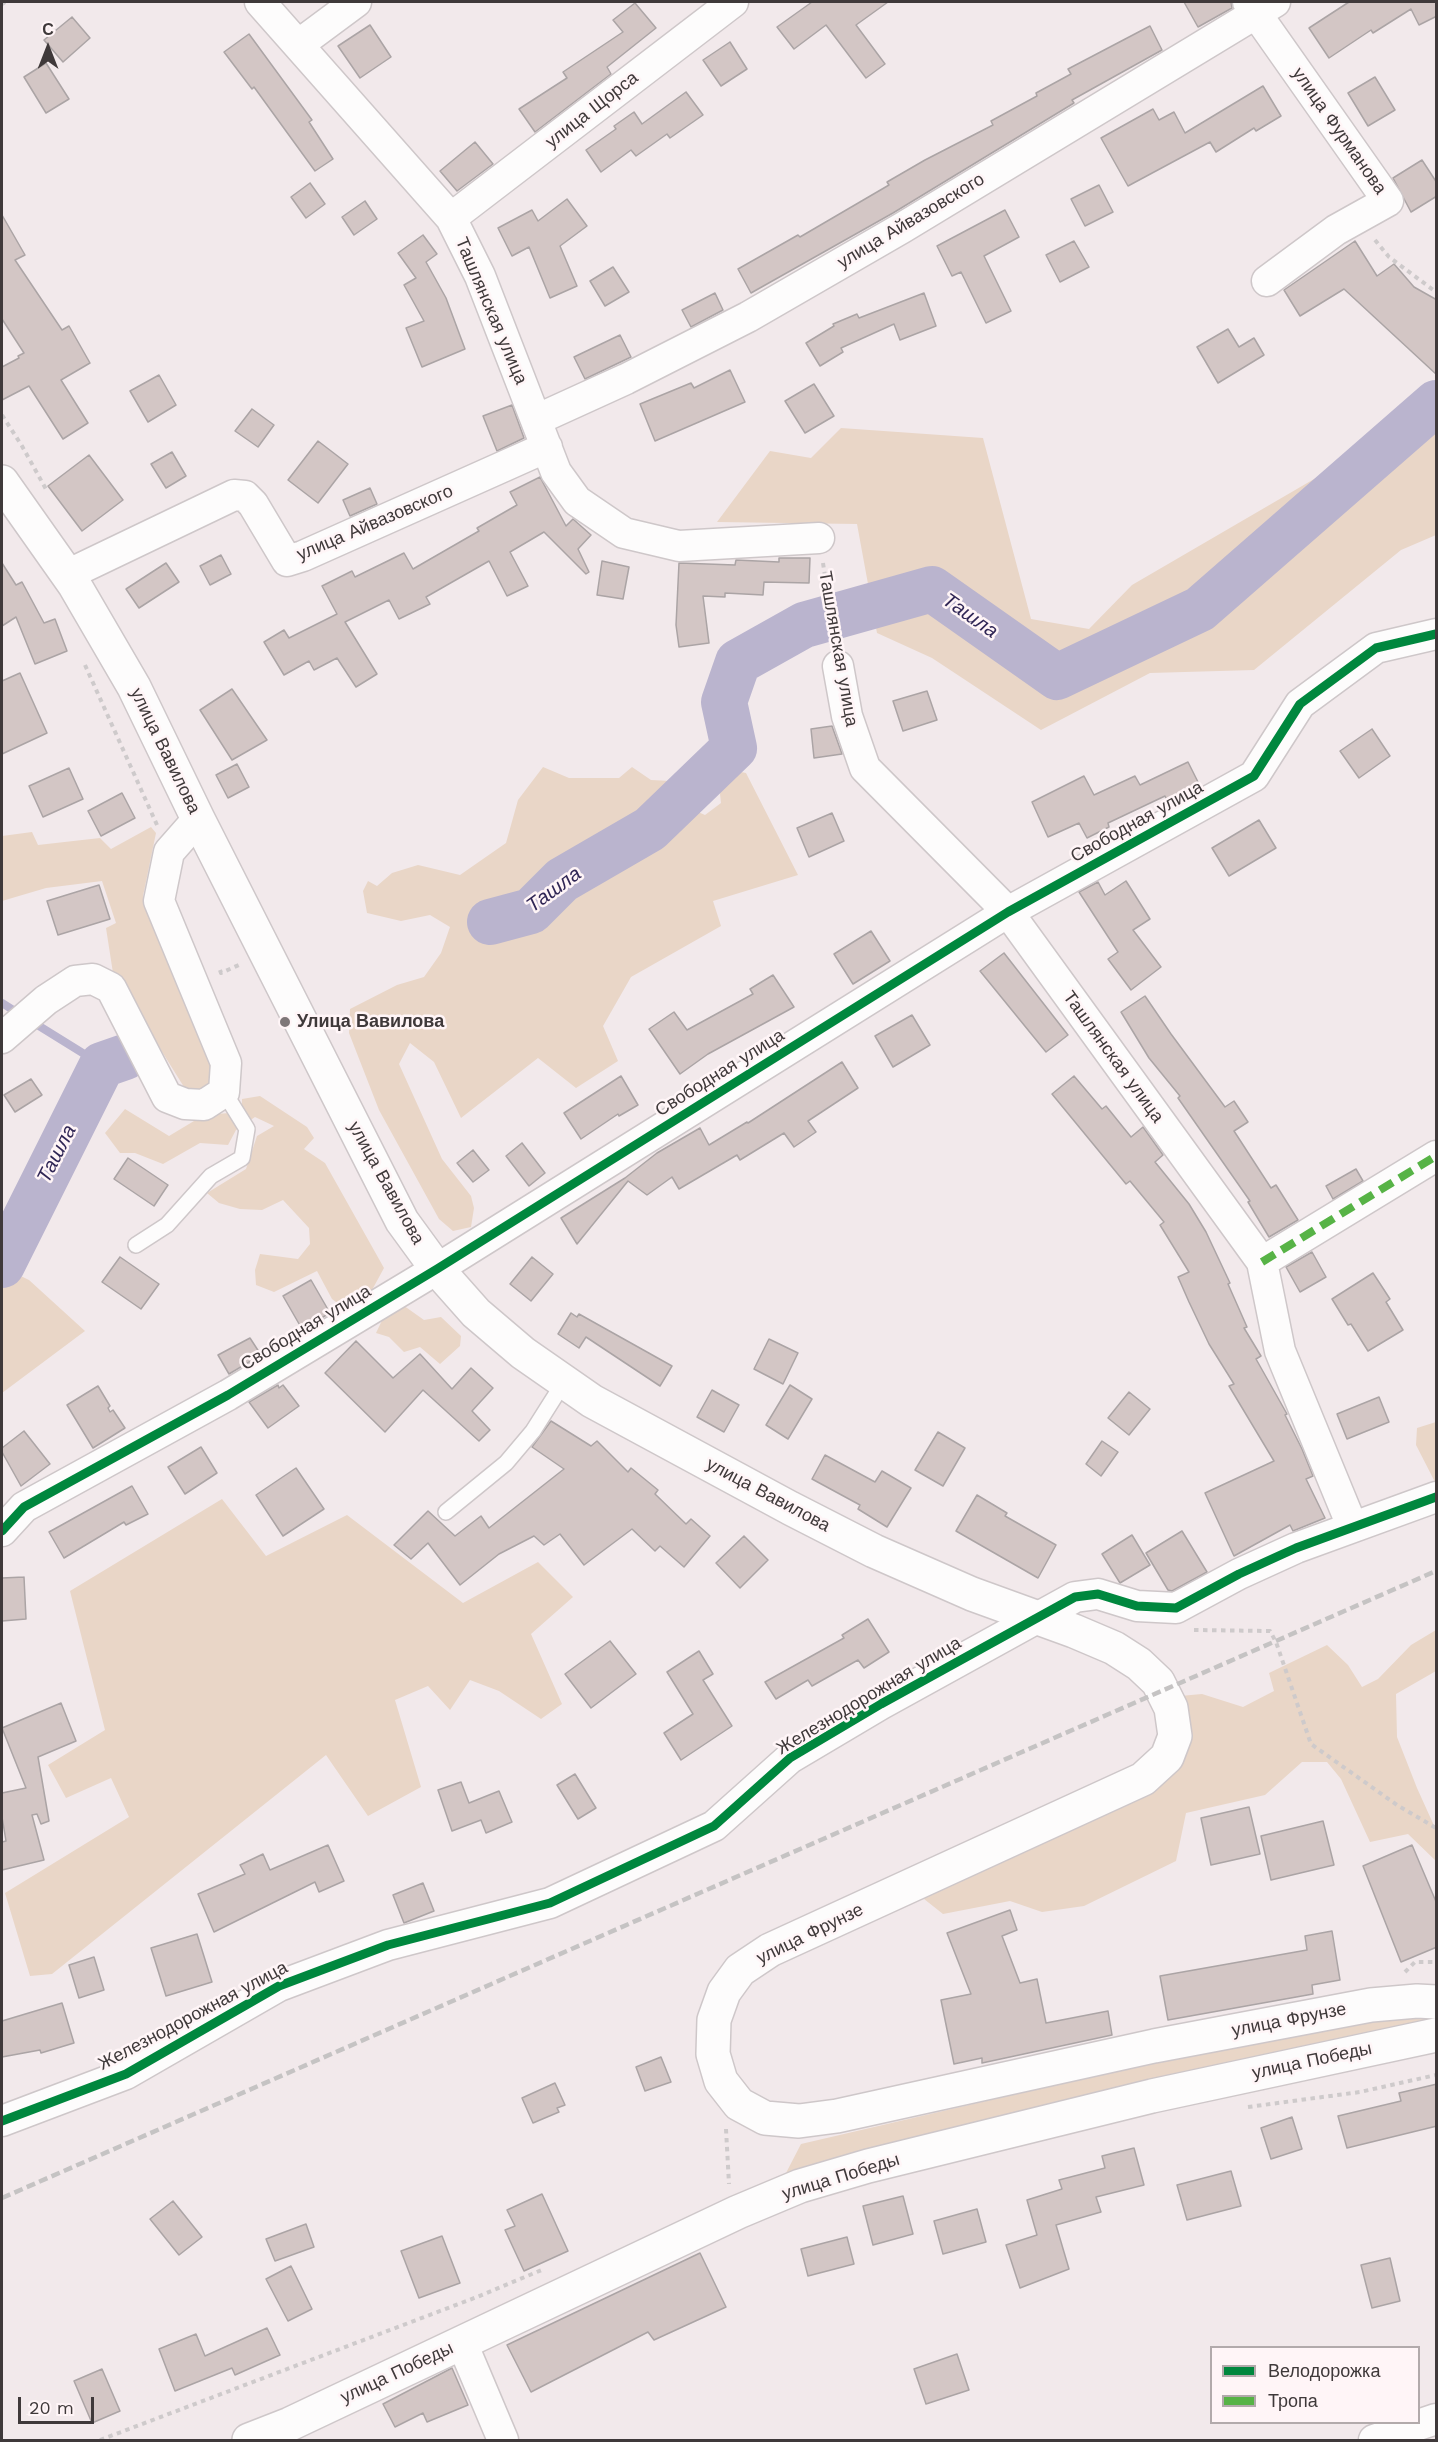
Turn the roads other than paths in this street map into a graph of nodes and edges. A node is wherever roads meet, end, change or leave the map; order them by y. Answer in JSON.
{"nodes":[{"id":1,"x":260,"y":2,"type":"edge"},
{"id":2,"x":356,"y":2,"type":"edge"},
{"id":3,"x":733,"y":2,"type":"edge"},
{"id":4,"x":1259,"y":5,"type":"edge"},
{"id":5,"x":298,"y":45,"type":"junction"},
{"id":6,"x":451,"y":218,"type":"junction"},
{"id":7,"x":1267,"y":281,"type":"dead end"},
{"id":8,"x":542,"y":434,"type":"junction"},
{"id":9,"x":2,"y":482,"type":"edge"},
{"id":10,"x":819,"y":538,"type":"road end"},
{"id":11,"x":67,"y":575,"type":"junction"},
{"id":12,"x":1437,"y":634,"type":"edge"},
{"id":13,"x":838,"y":666,"type":"road end"},
{"id":14,"x":198,"y":819,"type":"junction"},
{"id":15,"x":1008,"y":912,"type":"junction"},
{"id":16,"x":6,"y":1034,"type":"edge"},
{"id":17,"x":224,"y":1092,"type":"junction"},
{"id":18,"x":1437,"y":1156,"type":"edge"},
{"id":19,"x":136,"y":1245,"type":"dead end"},
{"id":20,"x":1262,"y":1262,"type":"junction"},
{"id":21,"x":437,"y":1269,"type":"junction"},
{"id":22,"x":564,"y":1382,"type":"junction"},
{"id":23,"x":1437,"y":1497,"type":"edge"},
{"id":24,"x":446,"y":1512,"type":"dead end"},
{"id":25,"x":1352,"y":1526,"type":"junction"},
{"id":26,"x":2,"y":1531,"type":"edge"},
{"id":27,"x":1038,"y":1618,"type":"junction"},
{"id":28,"x":1437,"y":2002,"type":"edge"},
{"id":29,"x":1437,"y":2035,"type":"edge"},
{"id":30,"x":2,"y":2121,"type":"edge"},
{"id":31,"x":462,"y":2343,"type":"junction"},
{"id":32,"x":1437,"y":2419,"type":"edge"},
{"id":33,"x":249,"y":2440,"type":"edge"},
{"id":34,"x":503,"y":2440,"type":"edge"},
{"id":35,"x":1374,"y":2440,"type":"edge"}],
"edges":[{"from":1,"to":5,"type":"street","name":"Ташлянская улица"},
{"from":2,"to":5,"type":"street"},
{"from":3,"to":6,"type":"street","name":"улица Щорса"},
{"from":4,"to":7,"type":"street","name":"улица Фурманова"},
{"from":4,"to":8,"type":"street","name":"улица Айвазовского"},
{"from":5,"to":6,"type":"street","name":"Ташлянская улица"},
{"from":6,"to":8,"type":"street","name":"Ташлянская улица"},
{"from":8,"to":10,"type":"street","name":"Ташлянская улица"},
{"from":8,"to":11,"type":"street","name":"улица Айвазовского"},
{"from":9,"to":11,"type":"main road","name":"улица Вавилова"},
{"from":11,"to":14,"type":"main road","name":"улица Вавилова"},
{"from":12,"to":15,"type":"street","name":"Свободная улица"},
{"from":13,"to":15,"type":"street","name":"Ташлянская улица"},
{"from":14,"to":17,"type":"street"},
{"from":14,"to":21,"type":"main road","name":"улица Вавилова"},
{"from":15,"to":20,"type":"street","name":"Ташлянская улица"},
{"from":15,"to":21,"type":"street","name":"Свободная улица"},
{"from":16,"to":17,"type":"street"},
{"from":17,"to":19,"type":"lane"},
{"from":18,"to":20,"type":"street"},
{"from":20,"to":25,"type":"street","name":"Ташлянская улица"},
{"from":21,"to":22,"type":"main road","name":"улица Вавилова"},
{"from":21,"to":26,"type":"street","name":"Свободная улица"},
{"from":22,"to":24,"type":"lane"},
{"from":22,"to":27,"type":"main road","name":"улица Вавилова"},
{"from":23,"to":25,"type":"street","name":"Железнодорожная улица"},
{"from":25,"to":27,"type":"street","name":"Железнодорожная улица"},
{"from":27,"to":28,"type":"main road","name":"улица Фрунзе"},
{"from":27,"to":30,"type":"street","name":"Железнодорожная улица"},
{"from":29,"to":31,"type":"main road","name":"улица Победы"},
{"from":31,"to":33,"type":"main road","name":"улица Победы"},
{"from":31,"to":34,"type":"street"},
{"from":32,"to":35,"type":"street"}]}
